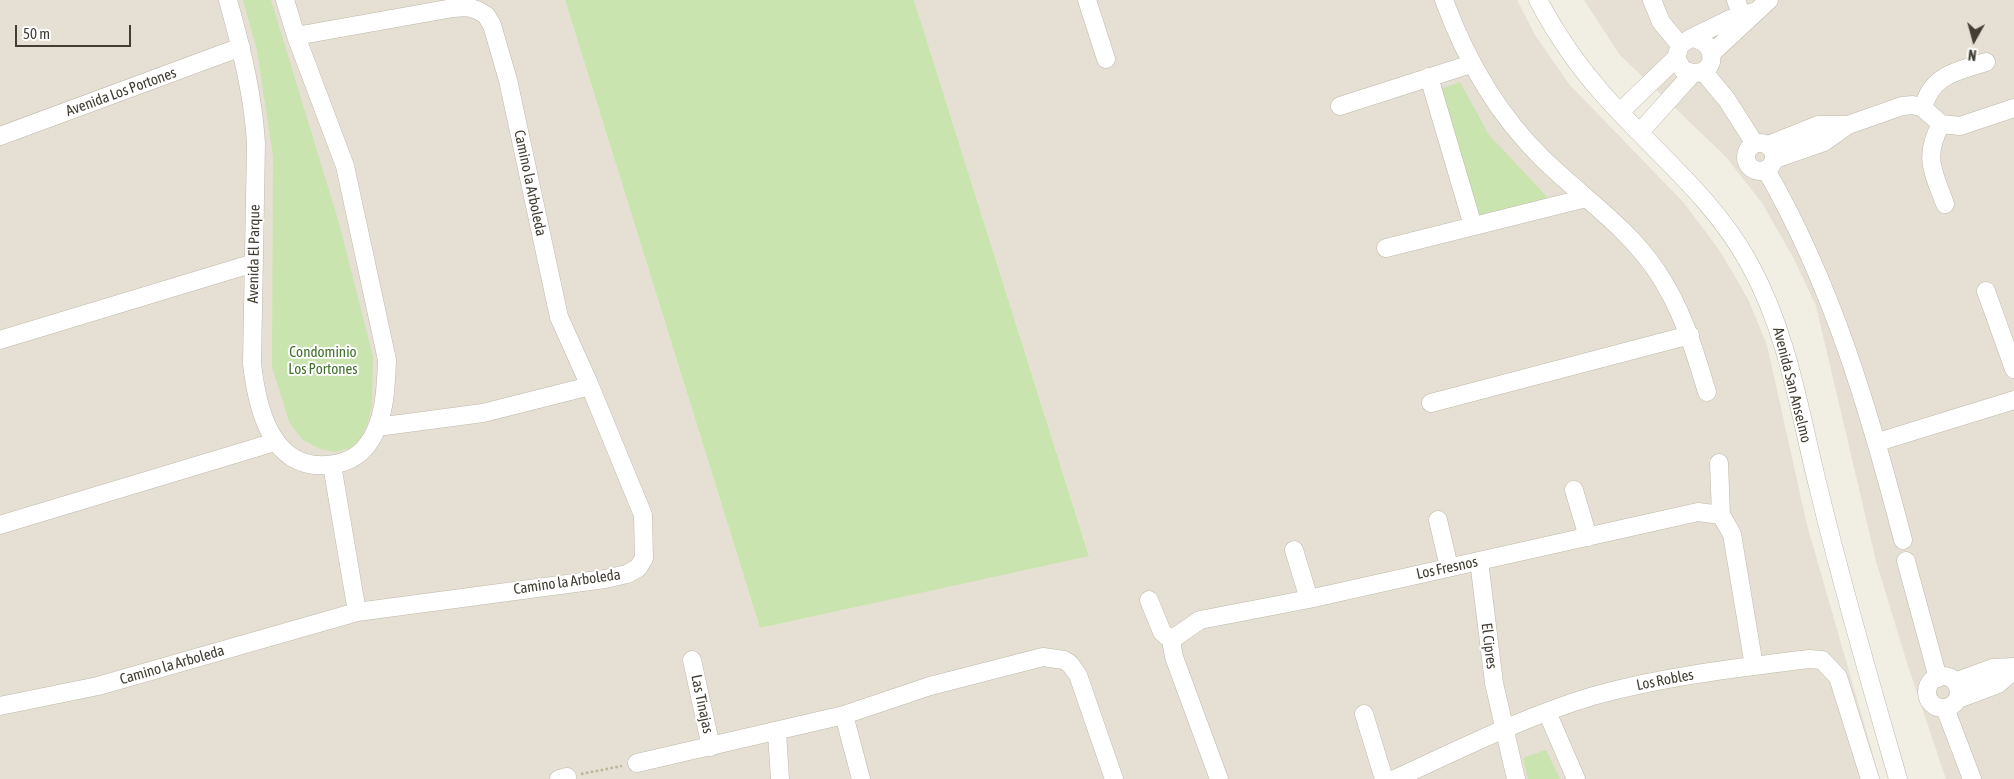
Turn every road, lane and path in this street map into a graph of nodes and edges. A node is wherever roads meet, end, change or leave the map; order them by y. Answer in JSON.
{"nodes":[{"id":1,"x":228,"y":0,"type":"edge"},
{"id":2,"x":285,"y":0,"type":"edge"},
{"id":3,"x":1087,"y":0,"type":"edge"},
{"id":4,"x":1444,"y":0,"type":"edge"},
{"id":5,"x":1538,"y":0,"type":"edge"},
{"id":6,"x":1652,"y":0,"type":"edge"},
{"id":7,"x":1765,"y":5,"type":"edge"},
{"id":8,"x":1738,"y":7,"type":"edge"},
{"id":9,"x":296,"y":36,"type":"junction"},
{"id":10,"x":241,"y":47,"type":"junction"},
{"id":11,"x":1682,"y":47,"type":"junction"},
{"id":12,"x":1712,"y":54,"type":"junction"},
{"id":13,"x":1106,"y":59,"type":"dead end"},
{"id":14,"x":1986,"y":62,"type":"dead end"},
{"id":15,"x":1471,"y":64,"type":"junction"},
{"id":16,"x":1698,"y":72,"type":"junction"},
{"id":17,"x":1429,"y":78,"type":"junction"},
{"id":18,"x":1340,"y":106,"type":"dead end"},
{"id":19,"x":1923,"y":108,"type":"junction"},
{"id":20,"x":2014,"y":108,"type":"edge"},
{"id":21,"x":1620,"y":112,"type":"junction"},
{"id":22,"x":1941,"y":124,"type":"junction"},
{"id":23,"x":1640,"y":132,"type":"junction"},
{"id":24,"x":0,"y":136,"type":"edge"},
{"id":25,"x":1766,"y":155,"type":"junction"},
{"id":26,"x":1586,"y":198,"type":"junction"},
{"id":27,"x":1945,"y":204,"type":"dead end"},
{"id":28,"x":1473,"y":226,"type":"junction"},
{"id":29,"x":1386,"y":248,"type":"dead end"},
{"id":30,"x":254,"y":263,"type":"junction"},
{"id":31,"x":1986,"y":291,"type":"dead end"},
{"id":32,"x":1690,"y":334,"type":"junction"},
{"id":33,"x":0,"y":340,"type":"edge"},
{"id":34,"x":2014,"y":370,"type":"edge"},
{"id":35,"x":590,"y":386,"type":"junction"},
{"id":36,"x":1707,"y":392,"type":"dead end"},
{"id":37,"x":2014,"y":400,"type":"edge"},
{"id":38,"x":1431,"y":403,"type":"dead end"},
{"id":39,"x":377,"y":427,"type":"junction"},
{"id":40,"x":275,"y":442,"type":"junction"},
{"id":41,"x":1878,"y":442,"type":"junction"},
{"id":42,"x":1718,"y":464,"type":"dead end"},
{"id":43,"x":332,"y":465,"type":"junction"},
{"id":44,"x":1574,"y":490,"type":"dead end"},
{"id":45,"x":1721,"y":515,"type":"junction"},
{"id":46,"x":1438,"y":520,"type":"dead end"},
{"id":47,"x":0,"y":525,"type":"edge"},
{"id":48,"x":1588,"y":538,"type":"junction"},
{"id":49,"x":1903,"y":540,"type":"dead end"},
{"id":50,"x":1294,"y":550,"type":"dead end"},
{"id":51,"x":1906,"y":560,"type":"dead end"},
{"id":52,"x":1479,"y":561,"type":"junction"},
{"id":53,"x":1449,"y":567,"type":"junction"},
{"id":54,"x":1309,"y":599,"type":"junction"},
{"id":55,"x":1148,"y":600,"type":"dead end"},
{"id":56,"x":357,"y":612,"type":"junction"},
{"id":57,"x":1171,"y":640,"type":"junction"},
{"id":58,"x":692,"y":660,"type":"dead end"},
{"id":59,"x":1754,"y":666,"type":"junction"},
{"id":60,"x":2014,"y":668,"type":"edge"},
{"id":61,"x":1938,"y":678,"type":"junction"},
{"id":62,"x":1955,"y":682,"type":"junction"},
{"id":63,"x":1952,"y":704,"type":"junction"},
{"id":64,"x":0,"y":706,"type":"edge"},
{"id":65,"x":1547,"y":712,"type":"junction"},
{"id":66,"x":1364,"y":714,"type":"dead end"},
{"id":67,"x":844,"y":715,"type":"junction"},
{"id":68,"x":1505,"y":731,"type":"junction"},
{"id":69,"x":777,"y":732,"type":"junction"},
{"id":70,"x":711,"y":747,"type":"junction"},
{"id":71,"x":637,"y":763,"type":"joint"},
{"id":72,"x":563,"y":778,"type":"edge"},
{"id":73,"x":780,"y":779,"type":"edge"},
{"id":74,"x":861,"y":779,"type":"edge"},
{"id":75,"x":1114,"y":779,"type":"edge"},
{"id":76,"x":1219,"y":779,"type":"edge"},
{"id":77,"x":1384,"y":779,"type":"edge"},
{"id":78,"x":1394,"y":779,"type":"edge"},
{"id":79,"x":1516,"y":779,"type":"edge"},
{"id":80,"x":1576,"y":779,"type":"edge"},
{"id":81,"x":1870,"y":779,"type":"edge"},
{"id":82,"x":1898,"y":779,"type":"edge"},
{"id":83,"x":1972,"y":779,"type":"edge"}],
"edges":[{"from":1,"to":10,"type":"street","name":"Avenida El Parque"},
{"from":2,"to":9,"type":"street","name":"Avenida El Parque"},
{"from":3,"to":13,"type":"street"},
{"from":4,"to":15,"type":"street"},
{"from":5,"to":21,"type":"street","name":"Avenida San Anselmo"},
{"from":6,"to":11,"type":"street"},
{"from":7,"to":8,"type":"street"},
{"from":7,"to":12,"type":"street"},
{"from":8,"to":11,"type":"street"},
{"from":9,"to":35,"type":"street","name":"Camino la Arboleda"},
{"from":9,"to":39,"type":"street","name":"Avenida El Parque"},
{"from":10,"to":24,"type":"street","name":"Avenida Los Portones"},
{"from":10,"to":30,"type":"street","name":"Avenida El Parque"},
{"from":11,"to":12,"type":"street"},
{"from":11,"to":16,"type":"street"},
{"from":11,"to":21,"type":"street"},
{"from":12,"to":16,"type":"street"},
{"from":14,"to":19,"type":"street"},
{"from":15,"to":17,"type":"street"},
{"from":15,"to":26,"type":"street"},
{"from":16,"to":23,"type":"street"},
{"from":16,"to":25,"type":"street"},
{"from":17,"to":18,"type":"street"},
{"from":17,"to":28,"type":"street"},
{"from":19,"to":22,"type":"street"},
{"from":19,"to":25,"type":"street"},
{"from":20,"to":22,"type":"street"},
{"from":21,"to":23,"type":"street","name":"Avenida San Anselmo"},
{"from":22,"to":27,"type":"street"},
{"from":23,"to":82,"type":"street","name":"Avenida San Anselmo"},
{"from":25,"to":41,"type":"street"},
{"from":26,"to":28,"type":"street"},
{"from":26,"to":32,"type":"street"},
{"from":28,"to":29,"type":"street"},
{"from":30,"to":33,"type":"street"},
{"from":30,"to":40,"type":"street","name":"Avenida El Parque"},
{"from":31,"to":34,"type":"street"},
{"from":32,"to":36,"type":"street"},
{"from":32,"to":38,"type":"street"},
{"from":34,"to":37,"type":"street"},
{"from":35,"to":39,"type":"street"},
{"from":35,"to":56,"type":"street","name":"Camino la Arboleda"},
{"from":37,"to":41,"type":"street"},
{"from":39,"to":43,"type":"street","name":"Avenida El Parque"},
{"from":40,"to":43,"type":"street","name":"Avenida El Parque"},
{"from":40,"to":47,"type":"street"},
{"from":41,"to":49,"type":"street"},
{"from":42,"to":45,"type":"street"},
{"from":43,"to":56,"type":"street"},
{"from":44,"to":48,"type":"street"},
{"from":45,"to":48,"type":"street","name":"Los Fresnos"},
{"from":45,"to":59,"type":"street"},
{"from":46,"to":53,"type":"street"},
{"from":48,"to":52,"type":"street","name":"Los Fresnos"},
{"from":50,"to":54,"type":"street"},
{"from":51,"to":61,"type":"street"},
{"from":52,"to":53,"type":"street","name":"Los Fresnos"},
{"from":52,"to":68,"type":"street","name":"El Cipres"},
{"from":53,"to":54,"type":"street","name":"Los Fresnos"},
{"from":54,"to":57,"type":"street","name":"Los Fresnos"},
{"from":55,"to":57,"type":"street"},
{"from":56,"to":64,"type":"street","name":"Camino la Arboleda"},
{"from":57,"to":76,"type":"street"},
{"from":58,"to":70,"type":"street","name":"Las Tinajas"},
{"from":59,"to":65,"type":"street","name":"Los Robles"},
{"from":59,"to":81,"type":"street","name":"Los Robles"},
{"from":60,"to":62,"type":"street"},
{"from":60,"to":63,"type":"street"},
{"from":61,"to":62,"type":"street"},
{"from":61,"to":63,"type":"street"},
{"from":62,"to":63,"type":"street"},
{"from":63,"to":83,"type":"street"},
{"from":65,"to":68,"type":"street","name":"Los Robles"},
{"from":65,"to":80,"type":"street"},
{"from":66,"to":77,"type":"street"},
{"from":67,"to":69,"type":"street"},
{"from":67,"to":74,"type":"street"},
{"from":67,"to":75,"type":"street"},
{"from":68,"to":78,"type":"street","name":"Los Robles"},
{"from":68,"to":79,"type":"street","name":"El Cipres"},
{"from":69,"to":70,"type":"street"},
{"from":69,"to":73,"type":"street"},
{"from":70,"to":71,"type":"street"},
{"from":71,"to":72,"type":"path"}]}
